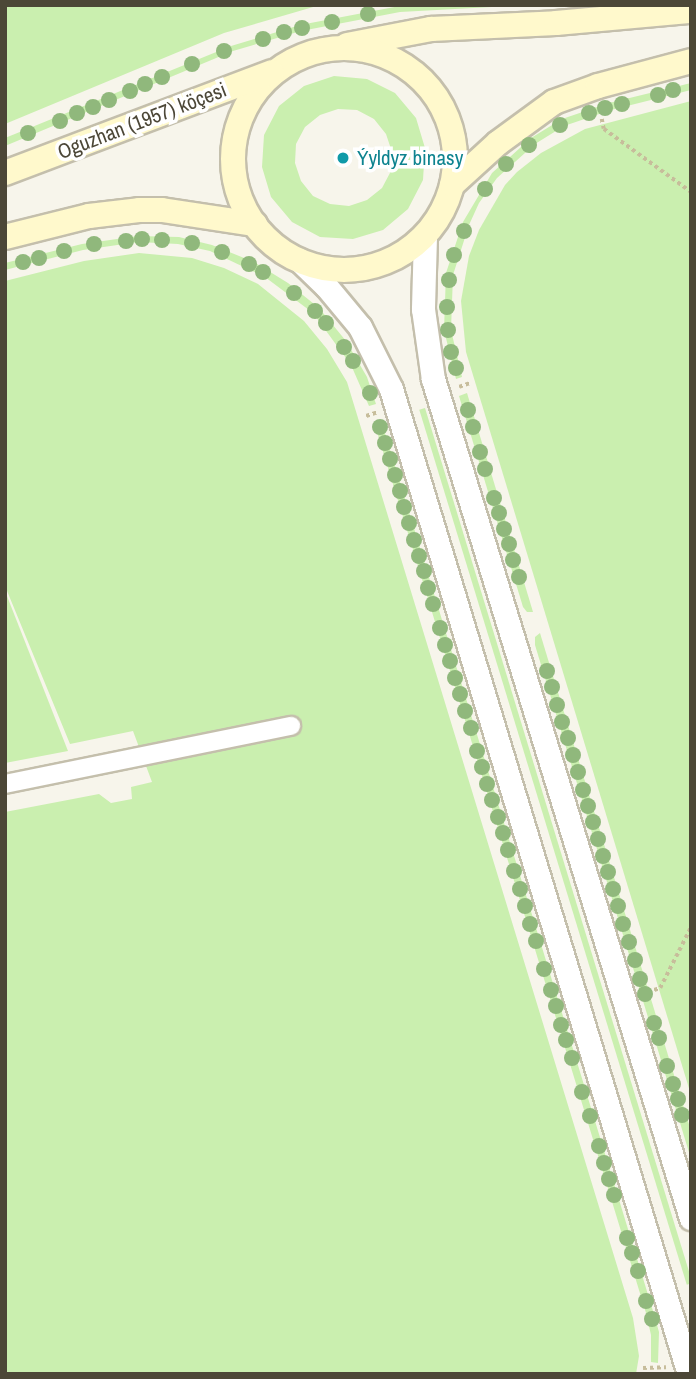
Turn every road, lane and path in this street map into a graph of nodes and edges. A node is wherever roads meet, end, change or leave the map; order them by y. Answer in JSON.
{"nodes":[{"id":1,"x":691,"y":11,"type":"edge"},
{"id":2,"x":333,"y":49,"type":"junction"},
{"id":3,"x":691,"y":61,"type":"edge"},
{"id":4,"x":279,"y":69,"type":"junction"},
{"id":5,"x":602,"y":119,"type":"dead end"},
{"id":6,"x":5,"y":173,"type":"edge"},
{"id":7,"x":452,"y":185,"type":"junction"},
{"id":8,"x":691,"y":192,"type":"edge"},
{"id":9,"x":255,"y":224,"type":"junction"},
{"id":10,"x":425,"y":236,"type":"junction"},
{"id":11,"x":5,"y":237,"type":"edge"},
{"id":12,"x":299,"y":260,"type":"junction"},
{"id":13,"x":291,"y":726,"type":"dead end"},
{"id":14,"x":5,"y":783,"type":"edge"},
{"id":15,"x":691,"y":927,"type":"edge"},
{"id":16,"x":654,"y":990,"type":"dead end"},
{"id":17,"x":691,"y":1218,"type":"edge"},
{"id":18,"x":689,"y":1374,"type":"edge"}],
"edges":[{"from":1,"to":2,"type":"main road","name":"Oguzhan (1957) köçesi"},
{"from":2,"to":4,"type":"main road","name":"Oguzhan (1957) köçesi"},
{"from":2,"to":7,"type":"main road","name":"Oguzhan (1957) köçesi"},
{"from":3,"to":7,"type":"main road","name":"Oguzhan (1957) köçesi"},
{"from":4,"to":6,"type":"main road","name":"Oguzhan (1957) köçesi"},
{"from":4,"to":9,"type":"main road","name":"Oguzhan (1957) köçesi"},
{"from":5,"to":8,"type":"path"},
{"from":7,"to":10,"type":"main road","name":"Oguzhan (1957) köçesi"},
{"from":9,"to":11,"type":"main road"},
{"from":9,"to":12,"type":"main road","name":"Oguzhan (1957) köçesi"},
{"from":10,"to":12,"type":"main road","name":"Oguzhan (1957) köçesi"},
{"from":10,"to":17,"type":"street"},
{"from":12,"to":18,"type":"street"},
{"from":13,"to":14,"type":"street"},
{"from":15,"to":16,"type":"path"}]}
